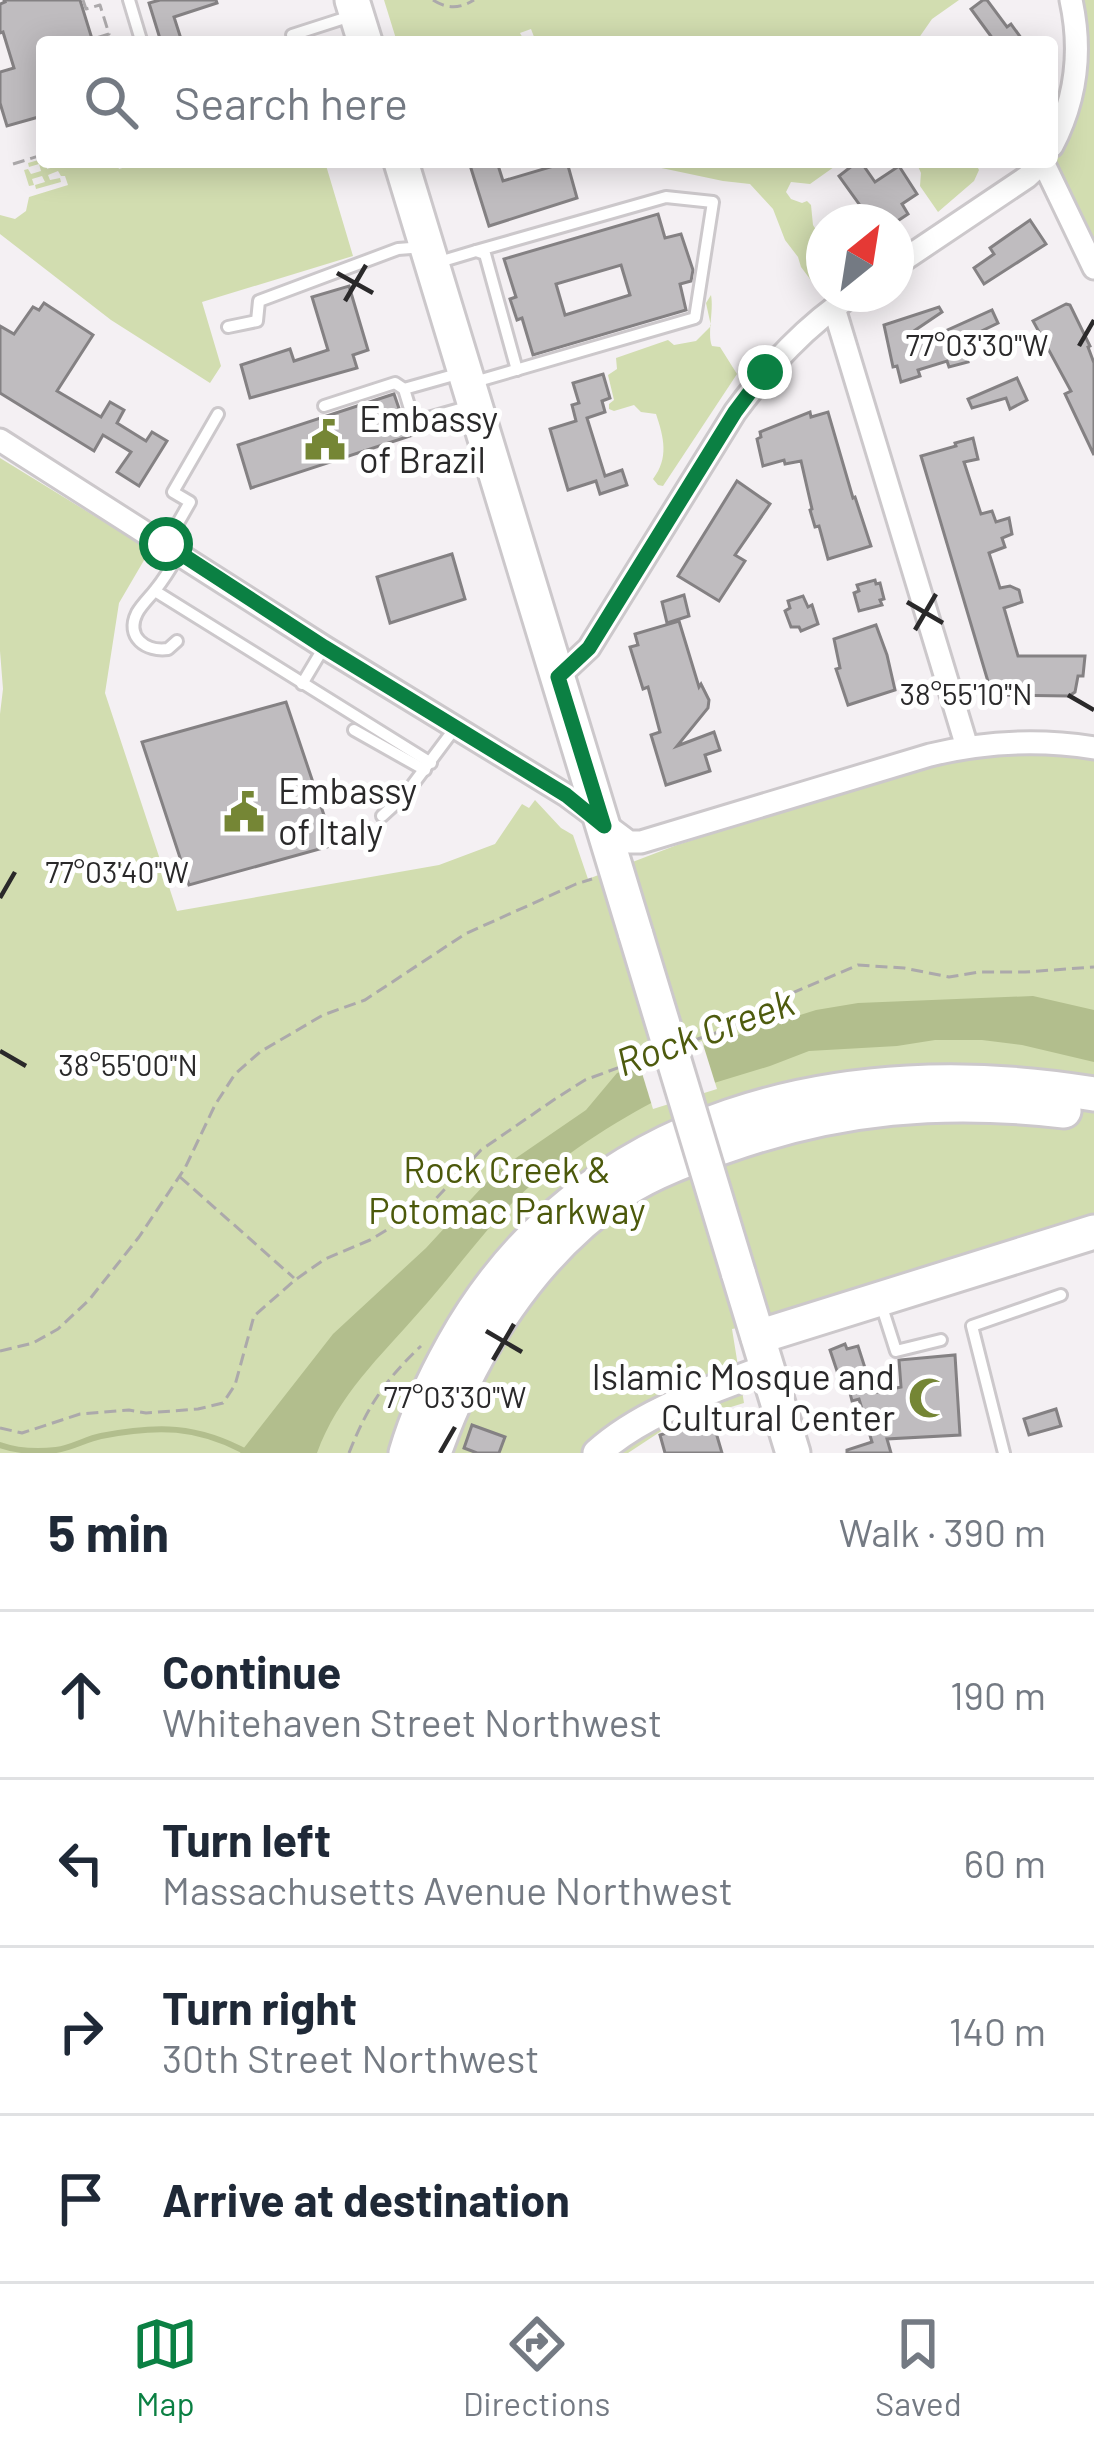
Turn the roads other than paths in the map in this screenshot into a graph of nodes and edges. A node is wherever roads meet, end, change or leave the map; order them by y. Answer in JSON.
{"nodes":[{"id":1,"x":129,"y":0,"type":"edge"},
{"id":2,"x":1070,"y":0,"type":"edge"},
{"id":3,"x":358,"y":19,"type":"edge"},
{"id":4,"x":292,"y":35,"type":"dead end"},
{"id":5,"x":141,"y":36,"type":"edge"},
{"id":6,"x":1058,"y":130,"type":"edge"},
{"id":7,"x":403,"y":168,"type":"edge"},
{"id":8,"x":1037,"y":168,"type":"edge"},
{"id":9,"x":1046,"y":168,"type":"edge"},
{"id":10,"x":476,"y":251,"type":"junction"},
{"id":11,"x":914,"y":253,"type":"edge"},
{"id":12,"x":430,"y":255,"type":"junction"},
{"id":13,"x":1094,"y":268,"type":"edge"},
{"id":14,"x":829,"y":312,"type":"edge"},
{"id":15,"x":835,"y":312,"type":"edge"},
{"id":16,"x":228,"y":327,"type":"dead end"},
{"id":17,"x":517,"y":370,"type":"junction"},
{"id":18,"x":469,"y":387,"type":"junction"},
{"id":19,"x":404,"y":388,"type":"junction"},
{"id":20,"x":324,"y":406,"type":"dead end"},
{"id":21,"x":218,"y":414,"type":"dead end"},
{"id":22,"x":0,"y":440,"type":"edge"},
{"id":23,"x":173,"y":548,"type":"junction"},
{"id":24,"x":154,"y":591,"type":"junction"},
{"id":25,"x":177,"y":640,"type":"dead end"},
{"id":26,"x":324,"y":647,"type":"junction"},
{"id":27,"x":558,"y":677,"type":"junction"},
{"id":28,"x":302,"y":684,"type":"junction"},
{"id":29,"x":455,"y":728,"type":"junction"},
{"id":30,"x":354,"y":730,"type":"dead end"},
{"id":31,"x":968,"y":747,"type":"junction"},
{"id":32,"x":1094,"y":748,"type":"edge"},
{"id":33,"x":428,"y":767,"type":"junction"},
{"id":34,"x":382,"y":816,"type":"dead end"},
{"id":35,"x":604,"y":826,"type":"junction"},
{"id":36,"x":1094,"y":1094,"type":"edge"},
{"id":37,"x":1094,"y":1114,"type":"edge"},
{"id":38,"x":1094,"y":1232,"type":"edge"},
{"id":39,"x":1061,"y":1295,"type":"dead end"},
{"id":40,"x":879,"y":1299,"type":"junction"},
{"id":41,"x":941,"y":1340,"type":"dead end"},
{"id":42,"x":763,"y":1353,"type":"junction"},
{"id":43,"x":406,"y":1453,"type":"edge"},
{"id":44,"x":434,"y":1453,"type":"edge"},
{"id":45,"x":597,"y":1453,"type":"edge"},
{"id":46,"x":793,"y":1453,"type":"edge"},
{"id":47,"x":1004,"y":1453,"type":"edge"}],
"edges":[{"from":1,"to":5,"type":"lane"},
{"from":2,"to":6,"type":"street"},
{"from":3,"to":4,"type":"lane"},
{"from":7,"to":12,"type":"main road"},
{"from":8,"to":11,"type":"street"},
{"from":9,"to":13,"type":"street"},
{"from":10,"to":12,"type":"lane"},
{"from":10,"to":17,"type":"lane"},
{"from":10,"to":17,"type":"lane"},
{"from":12,"to":16,"type":"lane"},
{"from":12,"to":18,"type":"main road"},
{"from":14,"to":27,"type":"street"},
{"from":15,"to":31,"type":"street"},
{"from":17,"to":18,"type":"lane"},
{"from":18,"to":19,"type":"lane"},
{"from":18,"to":19,"type":"lane"},
{"from":18,"to":27,"type":"main road"},
{"from":19,"to":20,"type":"lane"},
{"from":21,"to":23,"type":"lane"},
{"from":22,"to":23,"type":"street"},
{"from":23,"to":24,"type":"lane"},
{"from":23,"to":26,"type":"street"},
{"from":24,"to":25,"type":"lane"},
{"from":24,"to":28,"type":"lane"},
{"from":26,"to":28,"type":"lane"},
{"from":26,"to":29,"type":"street"},
{"from":27,"to":35,"type":"main road"},
{"from":28,"to":33,"type":"lane"},
{"from":29,"to":33,"type":"lane"},
{"from":29,"to":35,"type":"street"},
{"from":30,"to":33,"type":"lane"},
{"from":31,"to":32,"type":"street"},
{"from":31,"to":35,"type":"street"},
{"from":33,"to":34,"type":"lane"},
{"from":35,"to":42,"type":"main road","bridge":true},
{"from":36,"to":43,"type":"main road"},
{"from":37,"to":44,"type":"main road"},
{"from":38,"to":40,"type":"main road"},
{"from":39,"to":47,"type":"lane"},
{"from":40,"to":41,"type":"lane"},
{"from":40,"to":42,"type":"main road"},
{"from":42,"to":45,"type":"street"},
{"from":42,"to":46,"type":"main road"}]}
